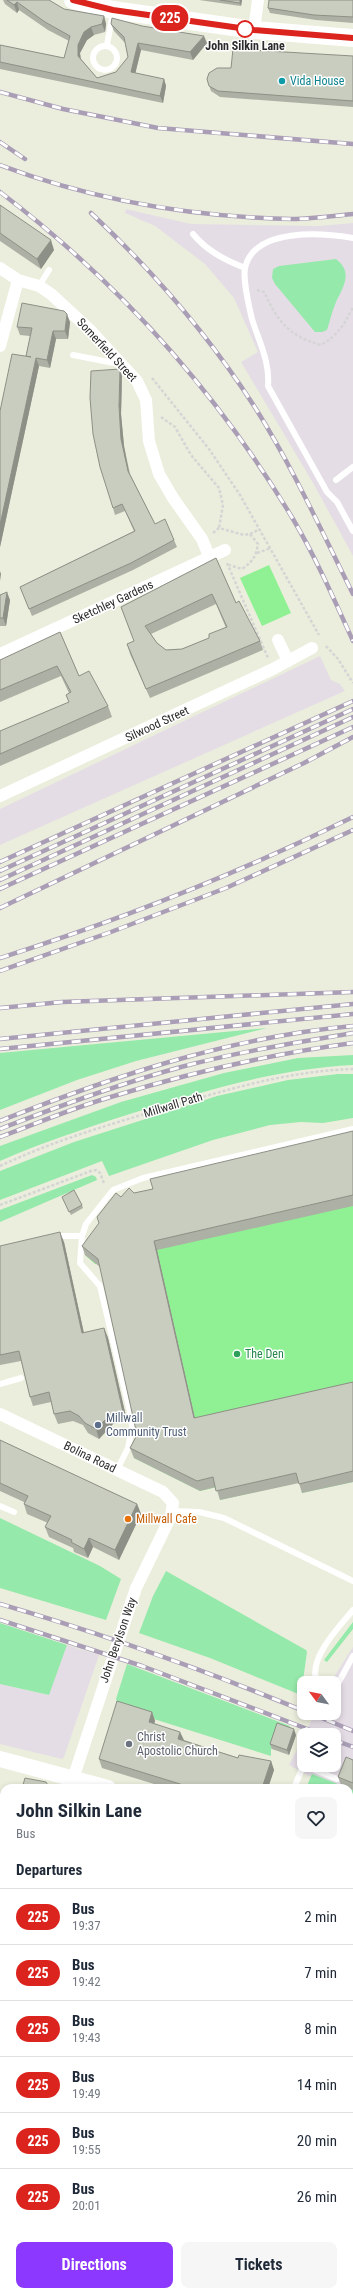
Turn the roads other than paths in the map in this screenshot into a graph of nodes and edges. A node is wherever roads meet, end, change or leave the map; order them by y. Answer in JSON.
{"nodes":[{"id":1,"x":73,"y":0,"type":"edge"},
{"id":2,"x":258,"y":0,"type":"edge"},
{"id":3,"x":113,"y":10,"type":"junction"},
{"id":4,"x":254,"y":30,"type":"junction"},
{"id":5,"x":353,"y":38,"type":"edge"},
{"id":6,"x":107,"y":45,"type":"junction"},
{"id":7,"x":193,"y":234,"type":"dead end"},
{"id":8,"x":353,"y":238,"type":"edge"},
{"id":9,"x":0,"y":268,"type":"edge"},
{"id":10,"x":245,"y":268,"type":"junction"},
{"id":11,"x":48,"y":270,"type":"dead end"},
{"id":12,"x":18,"y":280,"type":"junction"},
{"id":13,"x":38,"y":286,"type":"junction"},
{"id":14,"x":0,"y":346,"type":"edge"},
{"id":15,"x":73,"y":355,"type":"dead end"},
{"id":16,"x":123,"y":365,"type":"junction"},
{"id":17,"x":353,"y":467,"type":"edge"},
{"id":18,"x":336,"y":480,"type":"dead end"},
{"id":19,"x":353,"y":531,"type":"edge"},
{"id":20,"x":218,"y":552,"type":"joint"},
{"id":21,"x":278,"y":640,"type":"dead end"},
{"id":22,"x":312,"y":648,"type":"dead end"},
{"id":23,"x":0,"y":654,"type":"edge"},
{"id":24,"x":288,"y":661,"type":"junction"},
{"id":25,"x":0,"y":796,"type":"edge"},
{"id":26,"x":353,"y":1129,"type":"edge"},
{"id":27,"x":82,"y":1236,"type":"junction"},
{"id":28,"x":48,"y":1237,"type":"edge"},
{"id":29,"x":21,"y":1378,"type":"edge"},
{"id":30,"x":0,"y":1384,"type":"edge"},
{"id":31,"x":0,"y":1414,"type":"edge"},
{"id":32,"x":117,"y":1470,"type":"junction"},
{"id":33,"x":0,"y":1506,"type":"edge"},
{"id":34,"x":173,"y":1509,"type":"junction"},
{"id":35,"x":14,"y":1512,"type":"dead end"},
{"id":36,"x":353,"y":1581,"type":"edge"},
{"id":37,"x":353,"y":1610,"type":"edge"},
{"id":38,"x":352,"y":1659,"type":"edge"},
{"id":39,"x":315,"y":1676,"type":"edge"},
{"id":40,"x":341,"y":1679,"type":"edge"},
{"id":41,"x":0,"y":1760,"type":"edge"},
{"id":42,"x":301,"y":1772,"type":"edge"},
{"id":43,"x":321,"y":1772,"type":"edge"},
{"id":44,"x":338,"y":1779,"type":"edge"},
{"id":45,"x":72,"y":1783,"type":"edge"},
{"id":46,"x":296,"y":1784,"type":"edge"}],
"edges":[{"from":1,"to":3,"type":"main road"},
{"from":2,"to":4,"type":"street"},
{"from":3,"to":4,"type":"main road"},
{"from":3,"to":6,"type":"lane"},
{"from":4,"to":5,"type":"main road"},
{"from":6,"to":6,"type":"lane"},
{"from":7,"to":10,"type":"lane"},
{"from":8,"to":10,"type":"lane"},
{"from":9,"to":12,"type":"street","name":"Somerfield Street"},
{"from":10,"to":19,"type":"lane"},
{"from":11,"to":13,"type":"lane"},
{"from":12,"to":13,"type":"street","name":"Somerfield Street"},
{"from":12,"to":14,"type":"street"},
{"from":13,"to":16,"type":"street","name":"Somerfield Street"},
{"from":15,"to":16,"type":"lane"},
{"from":16,"to":20,"type":"street","name":"Somerfield Street"},
{"from":17,"to":18,"type":"lane"},
{"from":20,"to":23,"type":"street","name":"Sketchley Gardens"},
{"from":21,"to":24,"type":"street"},
{"from":22,"to":24,"type":"street","name":"Silwood Street"},
{"from":24,"to":25,"type":"street","name":"Silwood Street"},
{"from":26,"to":27,"type":"lane"},
{"from":27,"to":28,"type":"lane"},
{"from":27,"to":32,"type":"lane"},
{"from":29,"to":30,"type":"lane"},
{"from":31,"to":32,"type":"street","name":"Bolina Road"},
{"from":32,"to":34,"type":"street","name":"Bolina Road"},
{"from":33,"to":35,"type":"lane"},
{"from":34,"to":36,"type":"lane"},
{"from":34,"to":45,"type":"street","name":"John Berylson Way"},
{"from":37,"to":39,"type":"lane"},
{"from":38,"to":40,"type":"lane"},
{"from":41,"to":45,"type":"street"},
{"from":42,"to":46,"type":"lane"},
{"from":43,"to":44,"type":"lane"}]}
